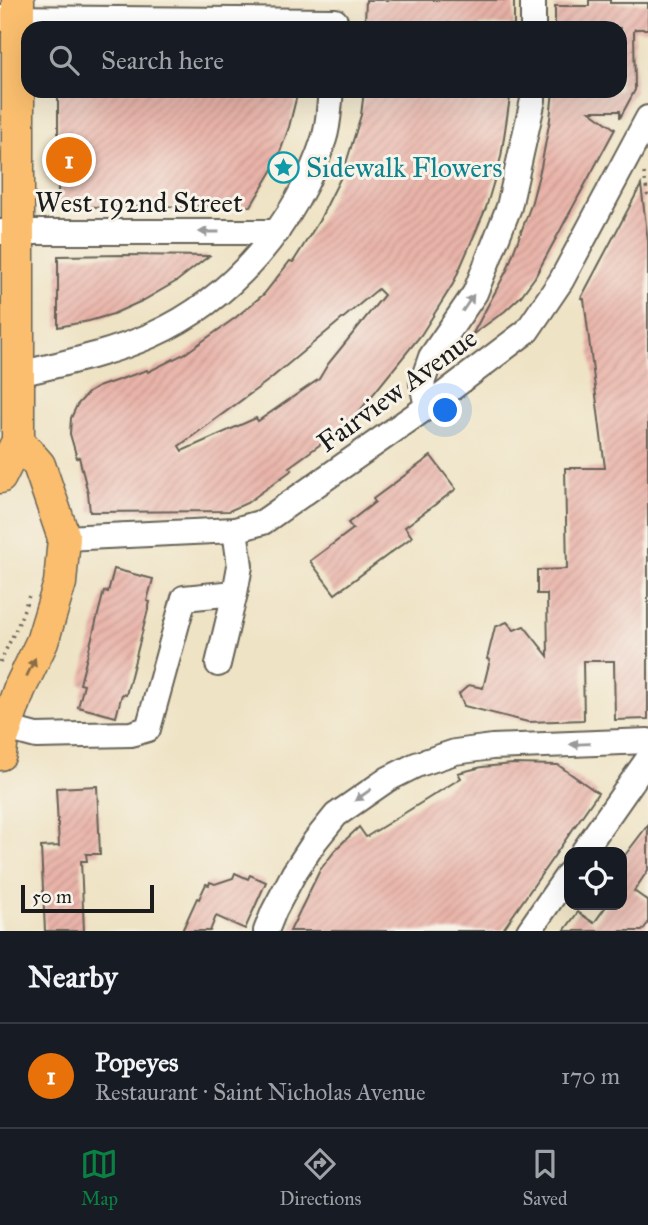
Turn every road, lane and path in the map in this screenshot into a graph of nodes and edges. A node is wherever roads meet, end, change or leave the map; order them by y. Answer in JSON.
{"nodes":[{"id":1,"x":533,"y":0,"type":"edge"},
{"id":2,"x":12,"y":12,"type":"edge"},
{"id":3,"x":334,"y":16,"type":"edge"},
{"id":4,"x":533,"y":21,"type":"edge"},
{"id":5,"x":330,"y":98,"type":"edge"},
{"id":6,"x":533,"y":98,"type":"edge"},
{"id":7,"x":648,"y":118,"type":"edge"},
{"id":8,"x":643,"y":170,"type":"dead end"},
{"id":9,"x":648,"y":198,"type":"edge"},
{"id":10,"x":9,"y":232,"type":"edge"},
{"id":11,"x":277,"y":232,"type":"junction"},
{"id":12,"x":19,"y":374,"type":"junction"},
{"id":13,"x":427,"y":407,"type":"junction"},
{"id":14,"x":9,"y":441,"type":"edge"},
{"id":15,"x":0,"y":477,"type":"edge"},
{"id":16,"x":235,"y":530,"type":"junction"},
{"id":17,"x":64,"y":538,"type":"junction"},
{"id":18,"x":35,"y":581,"type":"dead end"},
{"id":19,"x":235,"y":593,"type":"junction"},
{"id":20,"x":0,"y":662,"type":"edge"},
{"id":21,"x":218,"y":664,"type":"dead end"},
{"id":22,"x":3,"y":741,"type":"edge"},
{"id":23,"x":648,"y":741,"type":"edge"},
{"id":24,"x":648,"y":759,"type":"edge"},
{"id":25,"x":586,"y":847,"type":"edge"},
{"id":26,"x":564,"y":880,"type":"edge"},
{"id":27,"x":267,"y":931,"type":"edge"},
{"id":28,"x":529,"y":931,"type":"edge"}],
"edges":[{"from":1,"to":4,"type":"street"},
{"from":2,"to":3,"type":"street"},
{"from":2,"to":10,"type":"main road"},
{"from":5,"to":11,"type":"street"},
{"from":13,"to":6,"type":"street","one_way":true},
{"from":7,"to":13,"type":"street","name":"Fairview Avenue"},
{"from":8,"to":9,"type":"path"},
{"from":11,"to":10,"type":"street","name":"West 192nd Street","one_way":true},
{"from":10,"to":12,"type":"main road"},
{"from":11,"to":12,"type":"street"},
{"from":12,"to":14,"type":"main road"},
{"from":13,"to":16,"type":"street","name":"Fairview Avenue"},
{"from":14,"to":15,"type":"main road"},
{"from":14,"to":17,"type":"main road"},
{"from":16,"to":17,"type":"street","name":"Fairview Avenue"},
{"from":16,"to":19,"type":"street"},
{"from":22,"to":17,"type":"main road","one_way":true},
{"from":18,"to":20,"type":"path"},
{"from":19,"to":21,"type":"street"},
{"from":19,"to":22,"type":"street"},
{"from":23,"to":27,"type":"street","one_way":true},
{"from":24,"to":25,"type":"street"},
{"from":26,"to":28,"type":"street"}]}
